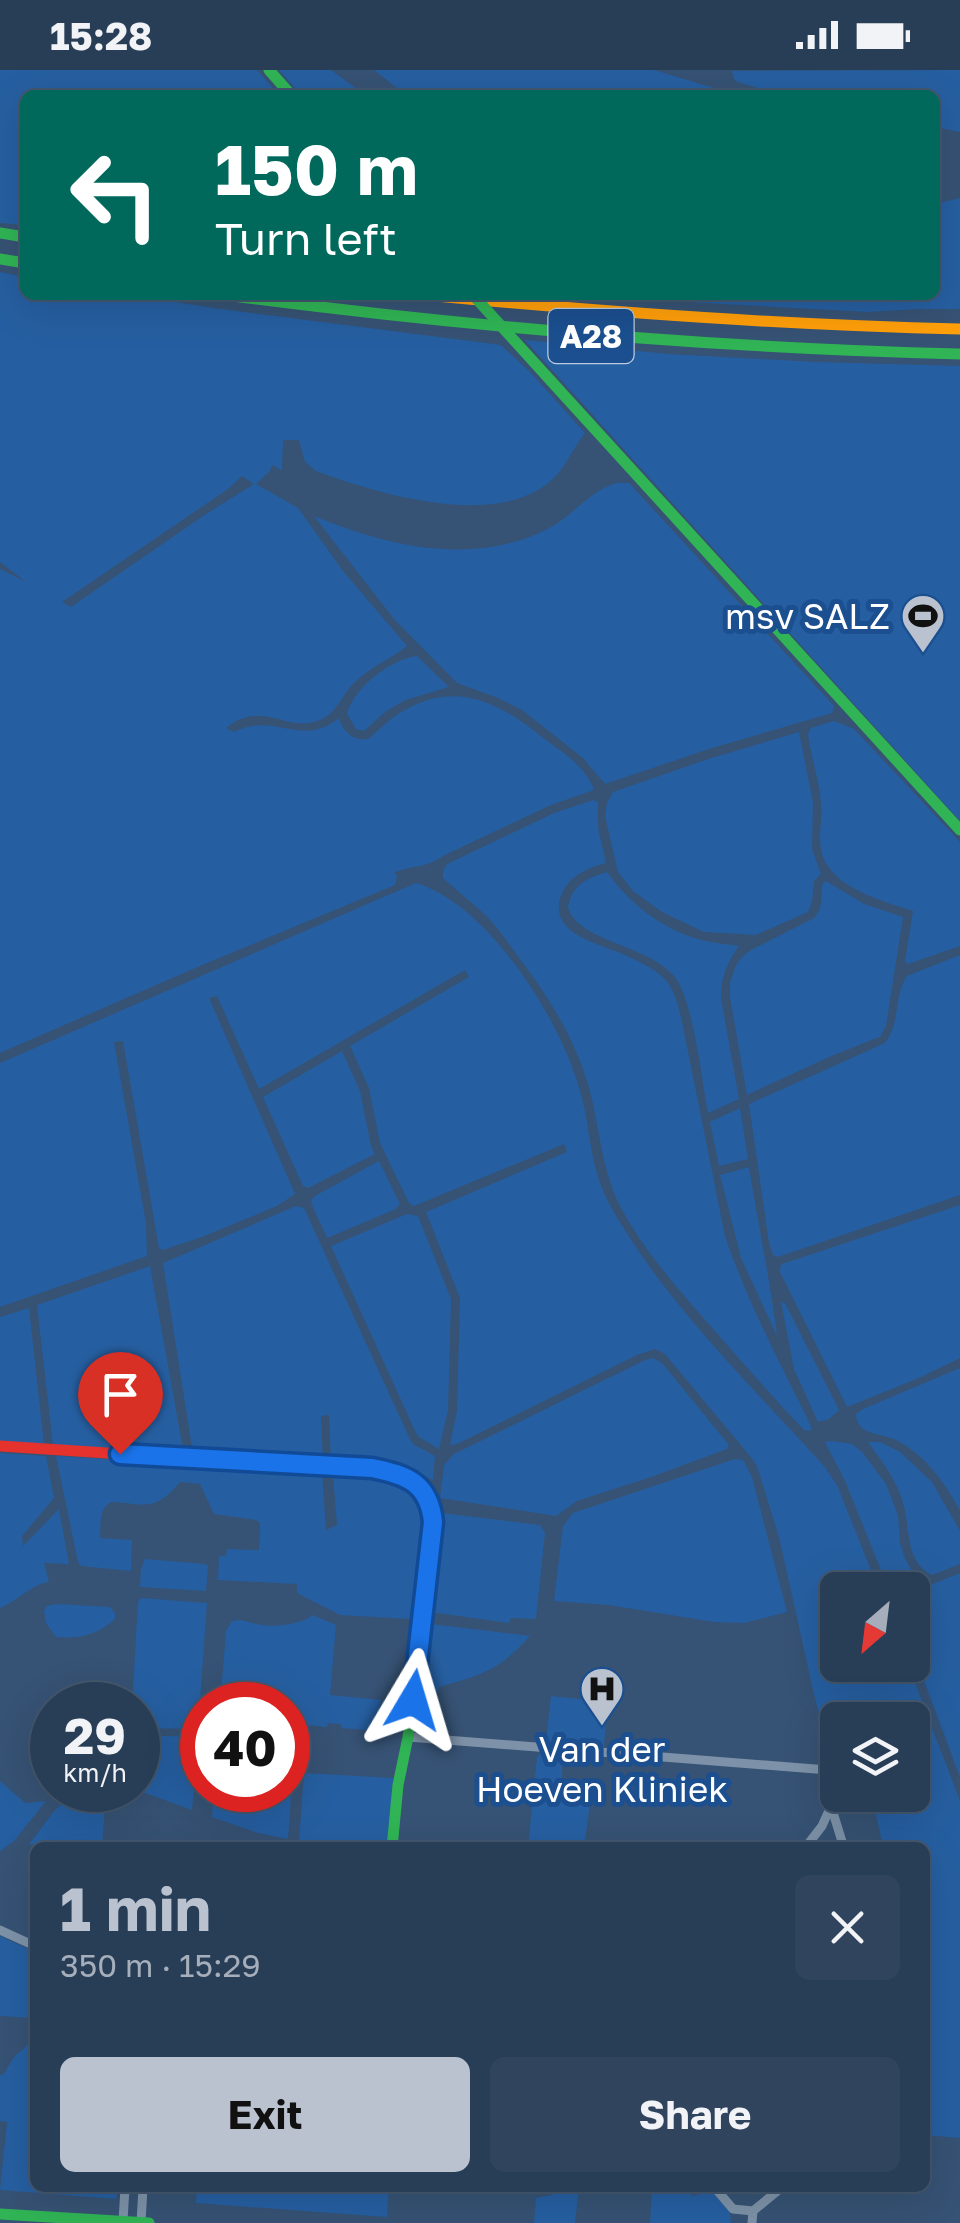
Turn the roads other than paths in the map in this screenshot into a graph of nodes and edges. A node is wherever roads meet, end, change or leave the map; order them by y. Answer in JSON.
{"nodes":[{"id":1,"x":269,"y":70,"type":"edge"},
{"id":2,"x":287,"y":90,"type":"edge"},
{"id":3,"x":268,"y":300,"type":"edge"},
{"id":4,"x":478,"y":300,"type":"edge"},
{"id":5,"x":478,"y":300,"type":"edge"},
{"id":6,"x":960,"y":328,"type":"edge"},
{"id":7,"x":960,"y":354,"type":"edge"},
{"id":8,"x":960,"y":830,"type":"edge"},
{"id":9,"x":0,"y":1446,"type":"edge"},
{"id":10,"x":408,"y":1737,"type":"junction"},
{"id":11,"x":820,"y":1770,"type":"edge"},
{"id":12,"x":828,"y":1812,"type":"edge"},
{"id":13,"x":833,"y":1812,"type":"edge"},
{"id":14,"x":393,"y":1842,"type":"edge"},
{"id":15,"x":810,"y":1842,"type":"edge"},
{"id":16,"x":842,"y":1842,"type":"edge"},
{"id":17,"x":0,"y":1930,"type":"edge"},
{"id":18,"x":30,"y":1944,"type":"edge"},
{"id":19,"x":125,"y":2192,"type":"edge"},
{"id":20,"x":142,"y":2192,"type":"edge"},
{"id":21,"x":719,"y":2192,"type":"edge"},
{"id":22,"x":776,"y":2192,"type":"edge"},
{"id":23,"x":734,"y":2209,"type":"junction"},
{"id":24,"x":753,"y":2210,"type":"junction"},
{"id":25,"x":0,"y":2214,"type":"edge"},
{"id":26,"x":122,"y":2221,"type":"edge"},
{"id":27,"x":141,"y":2222,"type":"edge"},
{"id":28,"x":149,"y":2223,"type":"edge"},
{"id":29,"x":732,"y":2223,"type":"edge"},
{"id":30,"x":752,"y":2223,"type":"edge"}],
"edges":[{"from":1,"to":2,"type":"main road"},
{"from":3,"to":7,"type":"main road","number":"A28"},
{"from":4,"to":6,"type":"main road","number":"A28"},
{"from":5,"to":8,"type":"main road","bridge":true},
{"from":9,"to":10,"type":"main road"},
{"from":10,"to":11,"type":"street"},
{"from":10,"to":14,"type":"main road"},
{"from":12,"to":15,"type":"street"},
{"from":13,"to":16,"type":"street"},
{"from":17,"to":18,"type":"street"},
{"from":19,"to":26,"type":"street"},
{"from":20,"to":27,"type":"street"},
{"from":21,"to":23,"type":"street"},
{"from":22,"to":24,"type":"street"},
{"from":23,"to":24,"type":"street"},
{"from":23,"to":29,"type":"street"},
{"from":24,"to":30,"type":"street"},
{"from":25,"to":26,"type":"main road"},
{"from":26,"to":27,"type":"main road"},
{"from":27,"to":28,"type":"main road"}]}
